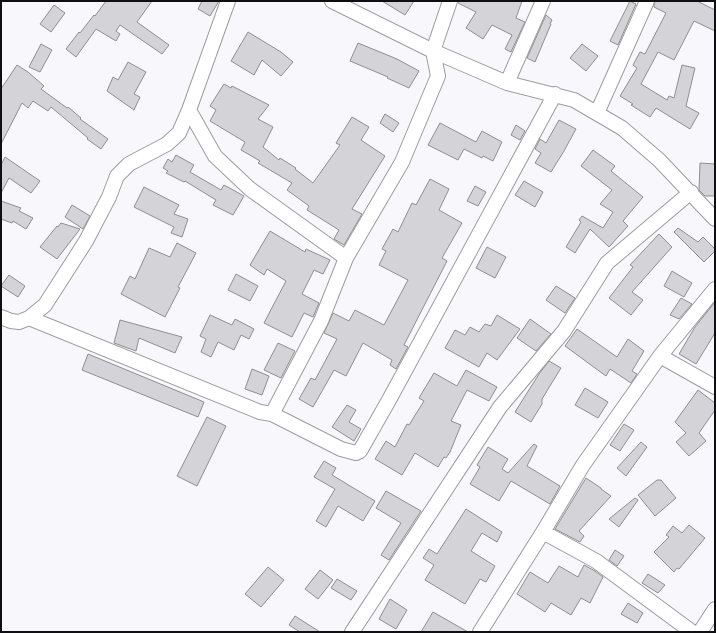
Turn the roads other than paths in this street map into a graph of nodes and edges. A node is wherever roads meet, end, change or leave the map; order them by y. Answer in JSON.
{"nodes":[{"id":1,"x":228,"y":1,"type":"edge"},
{"id":2,"x":332,"y":1,"type":"edge"},
{"id":3,"x":450,"y":1,"type":"edge"},
{"id":4,"x":543,"y":1,"type":"edge"},
{"id":5,"x":647,"y":1,"type":"edge"},
{"id":6,"x":433,"y":51,"type":"junction"},
{"id":7,"x":507,"y":83,"type":"junction"},
{"id":8,"x":555,"y":94,"type":"junction"},
{"id":9,"x":189,"y":110,"type":"junction"},
{"id":10,"x":597,"y":113,"type":"junction"},
{"id":11,"x":690,"y":192,"type":"junction"},
{"id":12,"x":715,"y":218,"type":"edge"},
{"id":13,"x":346,"y":258,"type":"junction"},
{"id":14,"x":715,"y":289,"type":"edge"},
{"id":15,"x":1,"y":317,"type":"edge"},
{"id":16,"x":29,"y":318,"type":"junction"},
{"id":17,"x":660,"y":356,"type":"junction"},
{"id":18,"x":715,"y":387,"type":"edge"},
{"id":19,"x":272,"y":414,"type":"junction"},
{"id":20,"x":543,"y":532,"type":"junction"},
{"id":21,"x":715,"y":609,"type":"edge"},
{"id":22,"x":352,"y":632,"type":"edge"},
{"id":23,"x":480,"y":632,"type":"edge"},
{"id":24,"x":692,"y":632,"type":"edge"},
{"id":25,"x":700,"y":632,"type":"edge"}],
"edges":[{"from":1,"to":9,"type":"street"},
{"from":2,"to":6,"type":"street"},
{"from":3,"to":6,"type":"street"},
{"from":4,"to":7,"type":"street"},
{"from":5,"to":10,"type":"street"},
{"from":6,"to":7,"type":"street"},
{"from":6,"to":13,"type":"street"},
{"from":7,"to":8,"type":"street"},
{"from":8,"to":10,"type":"street"},
{"from":8,"to":19,"type":"street"},
{"from":9,"to":13,"type":"street"},
{"from":9,"to":16,"type":"street"},
{"from":10,"to":11,"type":"street"},
{"from":11,"to":12,"type":"street"},
{"from":11,"to":22,"type":"street"},
{"from":13,"to":19,"type":"street"},
{"from":14,"to":17,"type":"street"},
{"from":15,"to":16,"type":"street"},
{"from":16,"to":19,"type":"street"},
{"from":17,"to":18,"type":"street"},
{"from":17,"to":20,"type":"street"},
{"from":20,"to":23,"type":"street"},
{"from":20,"to":24,"type":"street"},
{"from":21,"to":25,"type":"street"}]}
